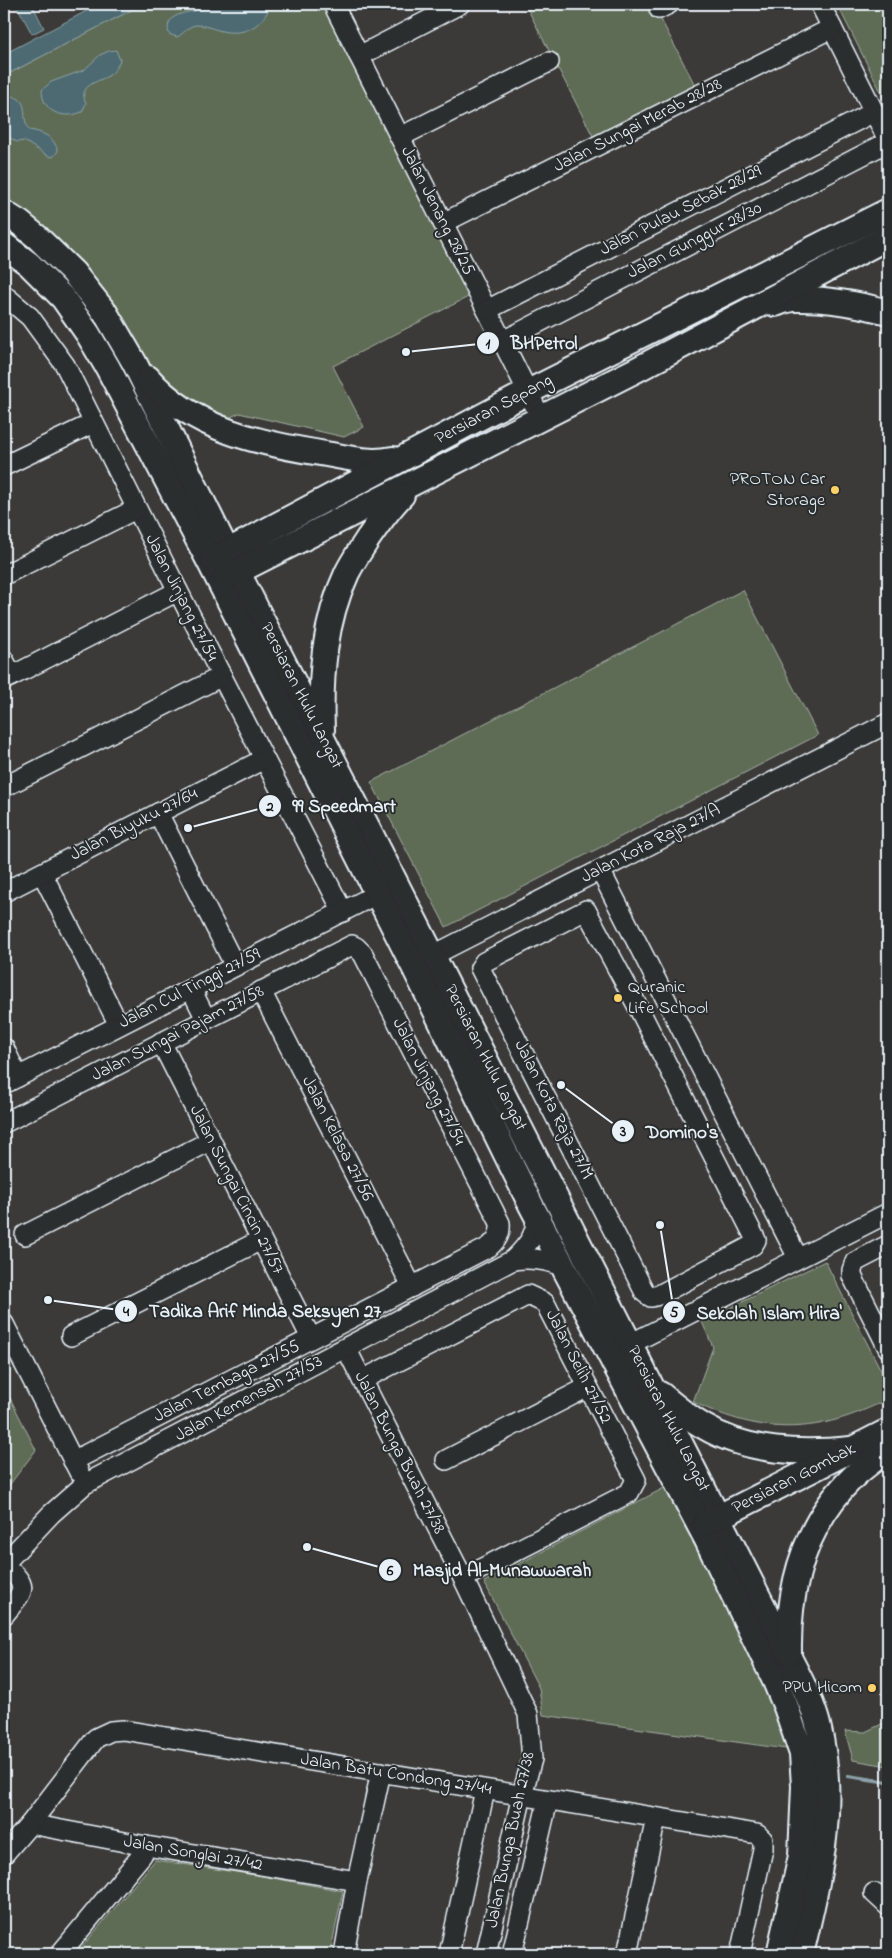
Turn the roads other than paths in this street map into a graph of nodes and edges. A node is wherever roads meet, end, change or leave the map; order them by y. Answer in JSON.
{"nodes":[{"id":1,"x":334,"y":4,"type":"edge"},
{"id":2,"x":460,"y":4,"type":"edge"},
{"id":3,"x":820,"y":4,"type":"edge"},
{"id":4,"x":832,"y":28,"type":"junction"},
{"id":5,"x":360,"y":56,"type":"junction"},
{"id":6,"x":549,"y":62,"type":"dead end"},
{"id":7,"x":874,"y":112,"type":"junction"},
{"id":8,"x":400,"y":137,"type":"junction"},
{"id":9,"x":888,"y":141,"type":"edge"},
{"id":10,"x":888,"y":211,"type":"edge"},
{"id":11,"x":4,"y":213,"type":"edge"},
{"id":12,"x":443,"y":223,"type":"junction"},
{"id":13,"x":888,"y":237,"type":"edge"},
{"id":14,"x":4,"y":245,"type":"edge"},
{"id":15,"x":4,"y":295,"type":"edge"},
{"id":16,"x":487,"y":310,"type":"junction"},
{"id":17,"x":888,"y":312,"type":"edge"},
{"id":18,"x":745,"y":313,"type":"junction"},
{"id":19,"x":503,"y":341,"type":"junction"},
{"id":20,"x":134,"y":362,"type":"junction"},
{"id":21,"x":528,"y":392,"type":"junction"},
{"id":22,"x":541,"y":418,"type":"junction"},
{"id":23,"x":94,"y":423,"type":"junction"},
{"id":24,"x":405,"y":457,"type":"junction"},
{"id":25,"x":6,"y":461,"type":"edge"},
{"id":26,"x":416,"y":482,"type":"junction"},
{"id":27,"x":136,"y":508,"type":"junction"},
{"id":28,"x":223,"y":566,"type":"junction"},
{"id":29,"x":4,"y":575,"type":"edge"},
{"id":30,"x":178,"y":592,"type":"junction"},
{"id":31,"x":6,"y":672,"type":"edge"},
{"id":32,"x":222,"y":676,"type":"junction"},
{"id":33,"x":888,"y":722,"type":"edge"},
{"id":34,"x":322,"y":738,"type":"junction"},
{"id":35,"x":264,"y":759,"type":"junction"},
{"id":36,"x":4,"y":787,"type":"edge"},
{"id":37,"x":158,"y":813,"type":"junction"},
{"id":38,"x":600,"y":870,"type":"junction"},
{"id":39,"x":42,"y":872,"type":"junction"},
{"id":40,"x":4,"y":892,"type":"edge"},
{"id":41,"x":377,"y":894,"type":"junction"},
{"id":42,"x":519,"y":911,"type":"junction"},
{"id":43,"x":343,"y":912,"type":"junction"},
{"id":44,"x":532,"y":938,"type":"junction"},
{"id":45,"x":352,"y":945,"type":"joint"},
{"id":46,"x":423,"y":960,"type":"junction"},
{"id":47,"x":235,"y":966,"type":"junction"},
{"id":48,"x":191,"y":989,"type":"junction"},
{"id":49,"x":261,"y":991,"type":"junction"},
{"id":50,"x":663,"y":994,"type":"junction"},
{"id":51,"x":638,"y":1007,"type":"junction"},
{"id":52,"x":206,"y":1019,"type":"junction"},
{"id":53,"x":119,"y":1025,"type":"junction"},
{"id":54,"x":161,"y":1042,"type":"junction"},
{"id":55,"x":4,"y":1048,"type":"edge"},
{"id":56,"x":11,"y":1080,"type":"edge"},
{"id":57,"x":4,"y":1122,"type":"edge"},
{"id":58,"x":733,"y":1130,"type":"junction"},
{"id":59,"x":210,"y":1141,"type":"junction"},
{"id":60,"x":708,"y":1143,"type":"junction"},
{"id":61,"x":532,"y":1207,"type":"junction"},
{"id":62,"x":888,"y":1212,"type":"edge"},
{"id":63,"x":870,"y":1222,"type":"junction"},
{"id":64,"x":500,"y":1223,"type":"joint"},
{"id":65,"x":25,"y":1235,"type":"dead end"},
{"id":66,"x":261,"y":1240,"type":"junction"},
{"id":67,"x":886,"y":1247,"type":"edge"},
{"id":68,"x":798,"y":1258,"type":"junction"},
{"id":69,"x":513,"y":1260,"type":"junction"},
{"id":70,"x":565,"y":1267,"type":"junction"},
{"id":71,"x":412,"y":1287,"type":"junction"},
{"id":72,"x":4,"y":1324,"type":"edge"},
{"id":73,"x":71,"y":1336,"type":"dead end"},
{"id":74,"x":311,"y":1338,"type":"junction"},
{"id":75,"x":630,"y":1344,"type":"junction"},
{"id":76,"x":346,"y":1348,"type":"junction"},
{"id":77,"x":888,"y":1348,"type":"edge"},
{"id":78,"x":362,"y":1380,"type":"junction"},
{"id":79,"x":651,"y":1386,"type":"junction"},
{"id":80,"x":588,"y":1387,"type":"junction"},
{"id":81,"x":886,"y":1445,"type":"edge"},
{"id":82,"x":851,"y":1449,"type":"junction"},
{"id":83,"x":70,"y":1454,"type":"junction"},
{"id":84,"x":446,"y":1460,"type":"dead end"},
{"id":85,"x":85,"y":1484,"type":"junction"},
{"id":86,"x":51,"y":1514,"type":"junction"},
{"id":87,"x":713,"y":1528,"type":"junction"},
{"id":88,"x":4,"y":1564,"type":"edge"},
{"id":89,"x":463,"y":1578,"type":"junction"},
{"id":90,"x":4,"y":1615,"type":"edge"},
{"id":91,"x":789,"y":1657,"type":"junction"},
{"id":92,"x":381,"y":1772,"type":"junction"},
{"id":93,"x":485,"y":1790,"type":"junction"},
{"id":94,"x":522,"y":1796,"type":"junction"},
{"id":95,"x":548,"y":1800,"type":"junction"},
{"id":96,"x":656,"y":1818,"type":"junction"},
{"id":97,"x":30,"y":1824,"type":"junction"},
{"id":98,"x":146,"y":1846,"type":"junction"},
{"id":99,"x":4,"y":1854,"type":"edge"},
{"id":100,"x":357,"y":1880,"type":"junction"},
{"id":101,"x":874,"y":1893,"type":"dead end"},
{"id":102,"x":888,"y":1906,"type":"edge"},
{"id":103,"x":60,"y":1954,"type":"edge"},
{"id":104,"x":344,"y":1954,"type":"edge"},
{"id":105,"x":449,"y":1954,"type":"edge"},
{"id":106,"x":486,"y":1954,"type":"edge"},
{"id":107,"x":512,"y":1954,"type":"edge"},
{"id":108,"x":627,"y":1954,"type":"edge"},
{"id":109,"x":740,"y":1954,"type":"edge"},
{"id":110,"x":779,"y":1954,"type":"edge"},
{"id":111,"x":801,"y":1954,"type":"edge"}],
"edges":[{"from":1,"to":5,"type":"street","name":"Jalan Jenang 28/25"},
{"from":2,"to":5,"type":"street"},
{"from":3,"to":4,"type":"street"},
{"from":4,"to":7,"type":"street"},
{"from":4,"to":12,"type":"street","name":"Jalan Sungai Merab 28/28"},
{"from":5,"to":8,"type":"street","name":"Jalan Jenang 28/25"},
{"from":6,"to":8,"type":"street"},
{"from":7,"to":9,"type":"street"},
{"from":7,"to":16,"type":"street","name":"Jalan Pulau Sebak 28/29"},
{"from":8,"to":12,"type":"street","name":"Jalan Jenang 28/25"},
{"from":9,"to":19,"type":"street","name":"Jalan Gunggur 28/30"},
{"from":10,"to":21,"type":"main road","name":"Persiaran Sepang"},
{"from":11,"to":20,"type":"main road","name":"Persiaran Hulu Langat"},
{"from":12,"to":16,"type":"street","name":"Jalan Jenang 28/25"},
{"from":13,"to":18,"type":"main road","name":"Persiaran Sepang"},
{"from":14,"to":28,"type":"main road","name":"Persiaran Hulu Langat"},
{"from":15,"to":23,"type":"street","name":"Jalan Jinjang 27/54"},
{"from":16,"to":19,"type":"street","name":"Jalan Jenang 28/25"},
{"from":17,"to":18,"type":"main road"},
{"from":18,"to":22,"type":"main road","name":"Persiaran Sepang"},
{"from":19,"to":21,"type":"street","name":"Jalan Jenang 28/25"},
{"from":20,"to":24,"type":"main road"},
{"from":20,"to":28,"type":"main road","name":"Persiaran Hulu Langat"},
{"from":21,"to":22,"type":"street","name":"Jalan Jenang 28/25"},
{"from":21,"to":24,"type":"main road","name":"Persiaran Sepang"},
{"from":22,"to":26,"type":"main road","name":"Persiaran Sepang"},
{"from":23,"to":25,"type":"street"},
{"from":23,"to":27,"type":"street","name":"Jalan Jinjang 27/54"},
{"from":24,"to":28,"type":"main road","name":"Persiaran Sepang"},
{"from":26,"to":28,"type":"main road","name":"Persiaran Sepang"},
{"from":26,"to":34,"type":"main road"},
{"from":27,"to":29,"type":"street"},
{"from":27,"to":30,"type":"street","name":"Jalan Jinjang 27/54"},
{"from":28,"to":34,"type":"main road","name":"Persiaran Hulu Langat"},
{"from":28,"to":41,"type":"main road","name":"Persiaran Hulu Langat"},
{"from":30,"to":31,"type":"street"},
{"from":30,"to":32,"type":"street","name":"Jalan Jinjang 27/54"},
{"from":32,"to":35,"type":"street","name":"Jalan Jinjang 27/54"},
{"from":32,"to":36,"type":"street"},
{"from":33,"to":38,"type":"street","name":"Jalan Kota Raja 27/A"},
{"from":34,"to":46,"type":"main road","name":"Persiaran Hulu Langat"},
{"from":35,"to":37,"type":"street","name":"Jalan Biyuku 27/64"},
{"from":35,"to":43,"type":"street","name":"Jalan Jinjang 27/54"},
{"from":37,"to":39,"type":"street","name":"Jalan Biyuku 27/64"},
{"from":37,"to":47,"type":"street"},
{"from":38,"to":42,"type":"street","name":"Jalan Kota Raja 27/A"},
{"from":38,"to":50,"type":"street"},
{"from":39,"to":40,"type":"street","name":"Jalan Biyuku 27/64"},
{"from":39,"to":53,"type":"street"},
{"from":41,"to":43,"type":"street","name":"Jalan Cul Tinggi 27/59"},
{"from":41,"to":46,"type":"main road","name":"Persiaran Hulu Langat"},
{"from":42,"to":44,"type":"street"},
{"from":42,"to":46,"type":"street","name":"Jalan Kota Raja 27/A"},
{"from":43,"to":47,"type":"street","name":"Jalan Cul Tinggi 27/59"},
{"from":44,"to":51,"type":"street","name":"Jalan Kota Raja 27/M"},
{"from":44,"to":60,"type":"street","name":"Jalan Kota Raja 27/M"},
{"from":45,"to":49,"type":"street","name":"Jalan Sungai Pajam 27/58"},
{"from":45,"to":64,"type":"street","name":"Jalan Jinjang 27/54"},
{"from":46,"to":61,"type":"main road","name":"Persiaran Hulu Langat"},
{"from":46,"to":75,"type":"main road","name":"Persiaran Hulu Langat"},
{"from":47,"to":48,"type":"street","name":"Jalan Cul Tinggi 27/59"},
{"from":48,"to":52,"type":"street"},
{"from":48,"to":53,"type":"street","name":"Jalan Cul Tinggi 27/59"},
{"from":49,"to":52,"type":"street","name":"Jalan Sungai Pajam 27/58"},
{"from":49,"to":71,"type":"street","name":"Jalan Kelasa 27/56"},
{"from":50,"to":51,"type":"street"},
{"from":50,"to":58,"type":"street"},
{"from":51,"to":60,"type":"street"},
{"from":52,"to":54,"type":"street","name":"Jalan Sungai Pajam 27/58"},
{"from":53,"to":56,"type":"street","name":"Jalan Cul Tinggi 27/59"},
{"from":54,"to":57,"type":"street","name":"Jalan Sungai Pajam 27/58"},
{"from":54,"to":59,"type":"street","name":"Jalan Sungai Cincin 27/57"},
{"from":55,"to":56,"type":"street"},
{"from":58,"to":60,"type":"street"},
{"from":58,"to":68,"type":"street"},
{"from":59,"to":65,"type":"street"},
{"from":59,"to":66,"type":"street","name":"Jalan Sungai Cincin 27/57"},
{"from":61,"to":69,"type":"street"},
{"from":61,"to":70,"type":"main road","name":"Persiaran Hulu Langat"},
{"from":62,"to":63,"type":"street"},
{"from":63,"to":67,"type":"street"},
{"from":63,"to":68,"type":"street"},
{"from":64,"to":71,"type":"street","name":"Jalan Tembaga 27/55"},
{"from":66,"to":73,"type":"street"},
{"from":66,"to":74,"type":"street","name":"Jalan Sungai Cincin 27/57"},
{"from":67,"to":77,"type":"street"},
{"from":68,"to":75,"type":"street"},
{"from":69,"to":70,"type":"street"},
{"from":69,"to":76,"type":"street","name":"Jalan Kemensah 27/53"},
{"from":70,"to":87,"type":"main road","name":"Persiaran Hulu Langat"},
{"from":71,"to":74,"type":"street","name":"Jalan Tembaga 27/55"},
{"from":72,"to":83,"type":"street"},
{"from":74,"to":83,"type":"street","name":"Jalan Tembaga 27/55"},
{"from":75,"to":79,"type":"main road","name":"Persiaran Hulu Langat"},
{"from":76,"to":78,"type":"street","name":"Jalan Bunga Buah 27/38"},
{"from":76,"to":85,"type":"street","name":"Jalan Kemensah 27/53"},
{"from":78,"to":80,"type":"street","name":"Jalan Selih 27/52"},
{"from":78,"to":89,"type":"street","name":"Jalan Bunga Buah 27/38"},
{"from":79,"to":82,"type":"main road"},
{"from":79,"to":87,"type":"main road","name":"Persiaran Hulu Langat"},
{"from":80,"to":84,"type":"street"},
{"from":80,"to":89,"type":"street","name":"Jalan Selih 27/52"},
{"from":81,"to":82,"type":"main road","name":"Persiaran Gombak"},
{"from":81,"to":87,"type":"main road","name":"Persiaran Gombak"},
{"from":81,"to":91,"type":"main road"},
{"from":82,"to":87,"type":"main road","name":"Persiaran Gombak"},
{"from":83,"to":85,"type":"street"},
{"from":83,"to":86,"type":"street"},
{"from":85,"to":86,"type":"street","name":"Jalan Kemensah 27/53"},
{"from":86,"to":88,"type":"street","name":"Jalan Kemensah 27/53"},
{"from":87,"to":91,"type":"main road","name":"Persiaran Hulu Langat"},
{"from":87,"to":110,"type":"main road","name":"Persiaran Hulu Langat"},
{"from":88,"to":90,"type":"street"},
{"from":89,"to":94,"type":"street","name":"Jalan Bunga Buah 27/38"},
{"from":91,"to":111,"type":"main road","name":"Persiaran Hulu Langat"},
{"from":92,"to":93,"type":"street","name":"Jalan Batu Condong 27/44"},
{"from":92,"to":97,"type":"street","name":"Jalan Batu Condong 27/44"},
{"from":92,"to":100,"type":"street"},
{"from":93,"to":94,"type":"street","name":"Jalan Batu Condong 27/44"},
{"from":93,"to":105,"type":"street"},
{"from":94,"to":95,"type":"street","name":"Jalan Batu Condong 27/44"},
{"from":94,"to":106,"type":"street","name":"Jalan Bunga Buah 27/38"},
{"from":95,"to":96,"type":"street","name":"Jalan Batu Condong 27/44"},
{"from":95,"to":107,"type":"street"},
{"from":96,"to":108,"type":"street"},
{"from":96,"to":109,"type":"street","name":"Jalan Batu Condong 27/44"},
{"from":97,"to":98,"type":"street","name":"Jalan Songlai 27/42"},
{"from":97,"to":99,"type":"street"},
{"from":98,"to":100,"type":"street","name":"Jalan Songlai 27/42"},
{"from":98,"to":103,"type":"street"},
{"from":100,"to":104,"type":"street"},
{"from":101,"to":102,"type":"street"}]}
